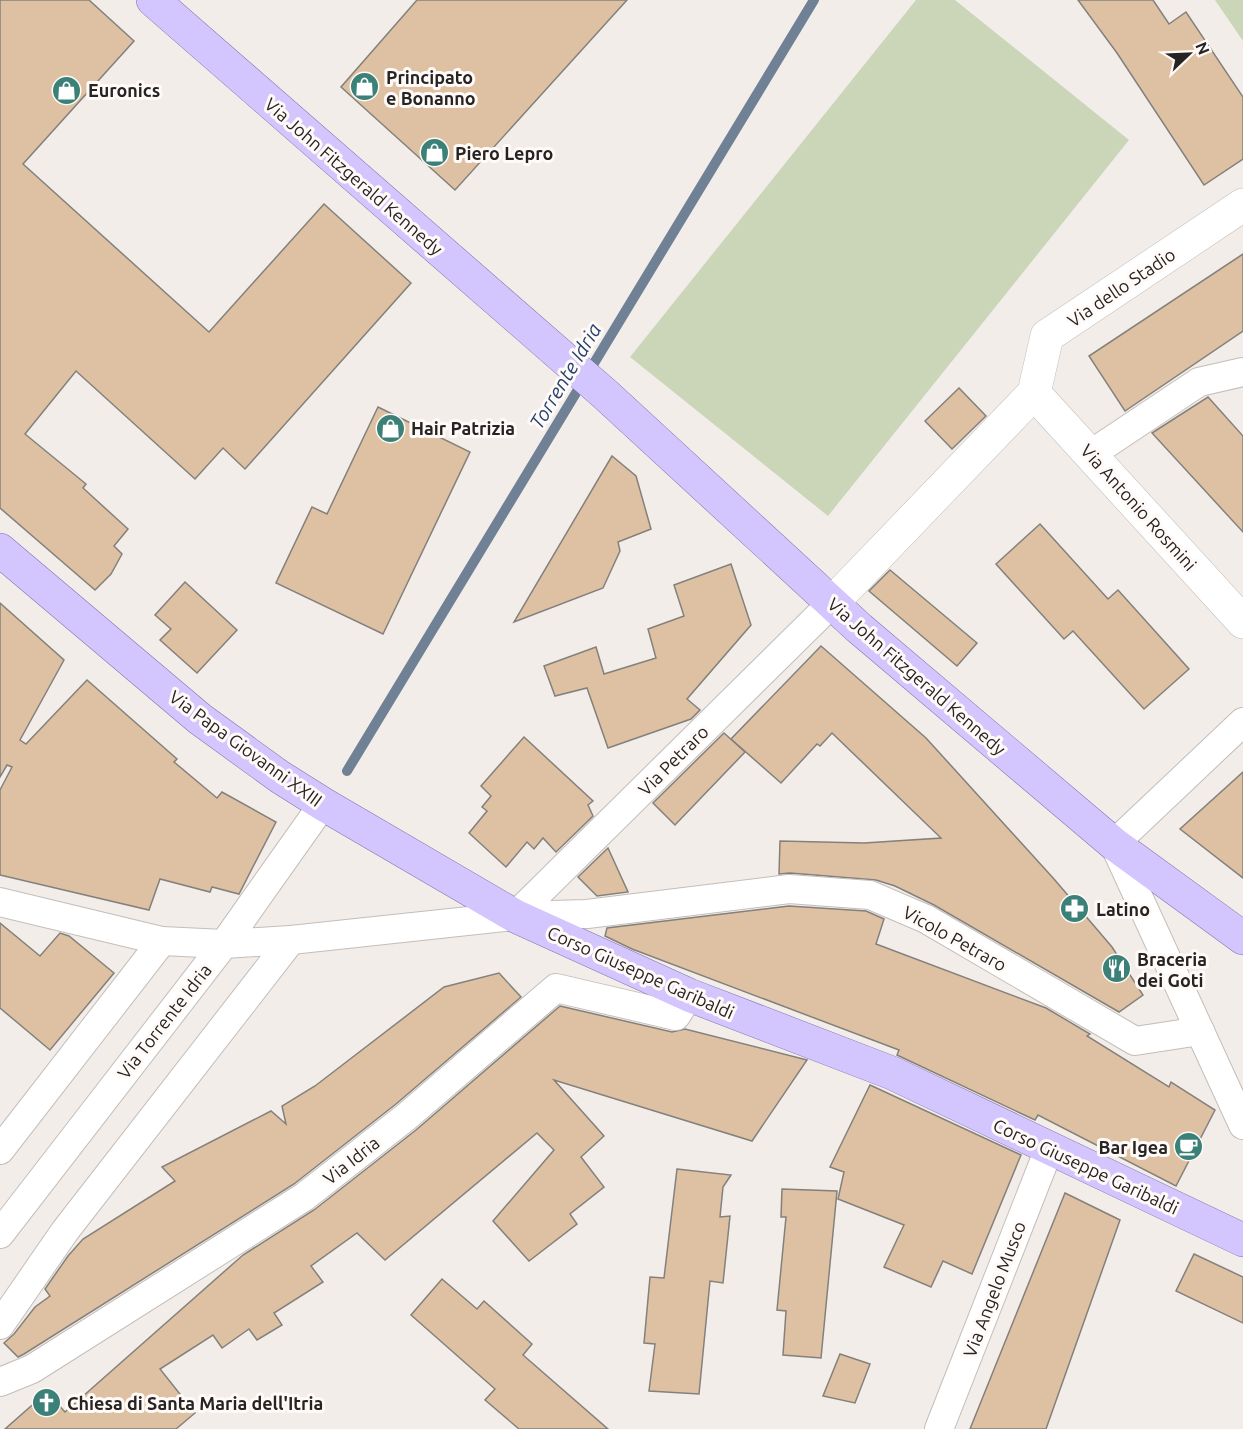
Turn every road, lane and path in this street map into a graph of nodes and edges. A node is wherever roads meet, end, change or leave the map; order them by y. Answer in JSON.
{"nodes":[{"id":1,"x":153,"y":0,"type":"edge"},
{"id":2,"x":1243,"y":205,"type":"edge"},
{"id":3,"x":1243,"y":372,"type":"edge"},
{"id":4,"x":1034,"y":393,"type":"junction"},
{"id":5,"x":1091,"y":454,"type":"junction"},
{"id":6,"x":0,"y":550,"type":"edge"},
{"id":7,"x":832,"y":603,"type":"junction"},
{"id":8,"x":1243,"y":622,"type":"edge"},
{"id":9,"x":1243,"y":722,"type":"edge"},
{"id":10,"x":323,"y":804,"type":"junction"},
{"id":11,"x":1114,"y":844,"type":"junction"},
{"id":12,"x":0,"y":902,"type":"edge"},
{"id":13,"x":515,"y":916,"type":"junction"},
{"id":14,"x":1243,"y":938,"type":"edge"},
{"id":15,"x":162,"y":940,"type":"junction"},
{"id":16,"x":291,"y":940,"type":"junction"},
{"id":17,"x":224,"y":944,"type":"junction"},
{"id":18,"x":689,"y":995,"type":"junction"},
{"id":19,"x":1200,"y":1031,"type":"junction"},
{"id":20,"x":1243,"y":1125,"type":"edge"},
{"id":21,"x":1049,"y":1149,"type":"junction"},
{"id":22,"x":0,"y":1150,"type":"edge"},
{"id":23,"x":0,"y":1234,"type":"edge"},
{"id":24,"x":1243,"y":1240,"type":"edge"},
{"id":25,"x":0,"y":1325,"type":"edge"},
{"id":26,"x":0,"y":1382,"type":"edge"},
{"id":27,"x":939,"y":1429,"type":"edge"}],
"edges":[{"from":1,"to":7,"type":"main road","name":"Via John Fitzgerald Kennedy"},
{"from":2,"to":4,"type":"street","name":"Via dello Stadio"},
{"from":3,"to":5,"type":"street"},
{"from":4,"to":5,"type":"street","name":"Via Antonio Rosmini"},
{"from":4,"to":7,"type":"street"},
{"from":5,"to":8,"type":"street","name":"Via Antonio Rosmini"},
{"from":6,"to":10,"type":"main road","name":"Via Papa Giovanni XXIII"},
{"from":7,"to":11,"type":"main road","name":"Via John Fitzgerald Kennedy"},
{"from":7,"to":13,"type":"street","name":"Via Petraro"},
{"from":9,"to":11,"type":"street"},
{"from":10,"to":13,"type":"main road","name":"Via Papa Giovanni XXIII"},
{"from":10,"to":17,"type":"street","name":"Via Torrente Idria"},
{"from":11,"to":14,"type":"main road","name":"Via John Fitzgerald Kennedy"},
{"from":11,"to":19,"type":"street"},
{"from":12,"to":15,"type":"street"},
{"from":13,"to":16,"type":"street"},
{"from":13,"to":18,"type":"main road","name":"Corso Giuseppe Garibaldi"},
{"from":13,"to":19,"type":"street","name":"Vicolo Petraro"},
{"from":15,"to":17,"type":"street"},
{"from":15,"to":22,"type":"street"},
{"from":16,"to":17,"type":"street"},
{"from":16,"to":25,"type":"street"},
{"from":17,"to":23,"type":"street","name":"Via Torrente Idria"},
{"from":18,"to":21,"type":"main road","name":"Corso Giuseppe Garibaldi"},
{"from":18,"to":26,"type":"street","name":"Via Idria"},
{"from":19,"to":20,"type":"street"},
{"from":21,"to":24,"type":"main road","name":"Corso Giuseppe Garibaldi"},
{"from":21,"to":27,"type":"street","name":"Via Angelo Musco"}]}
